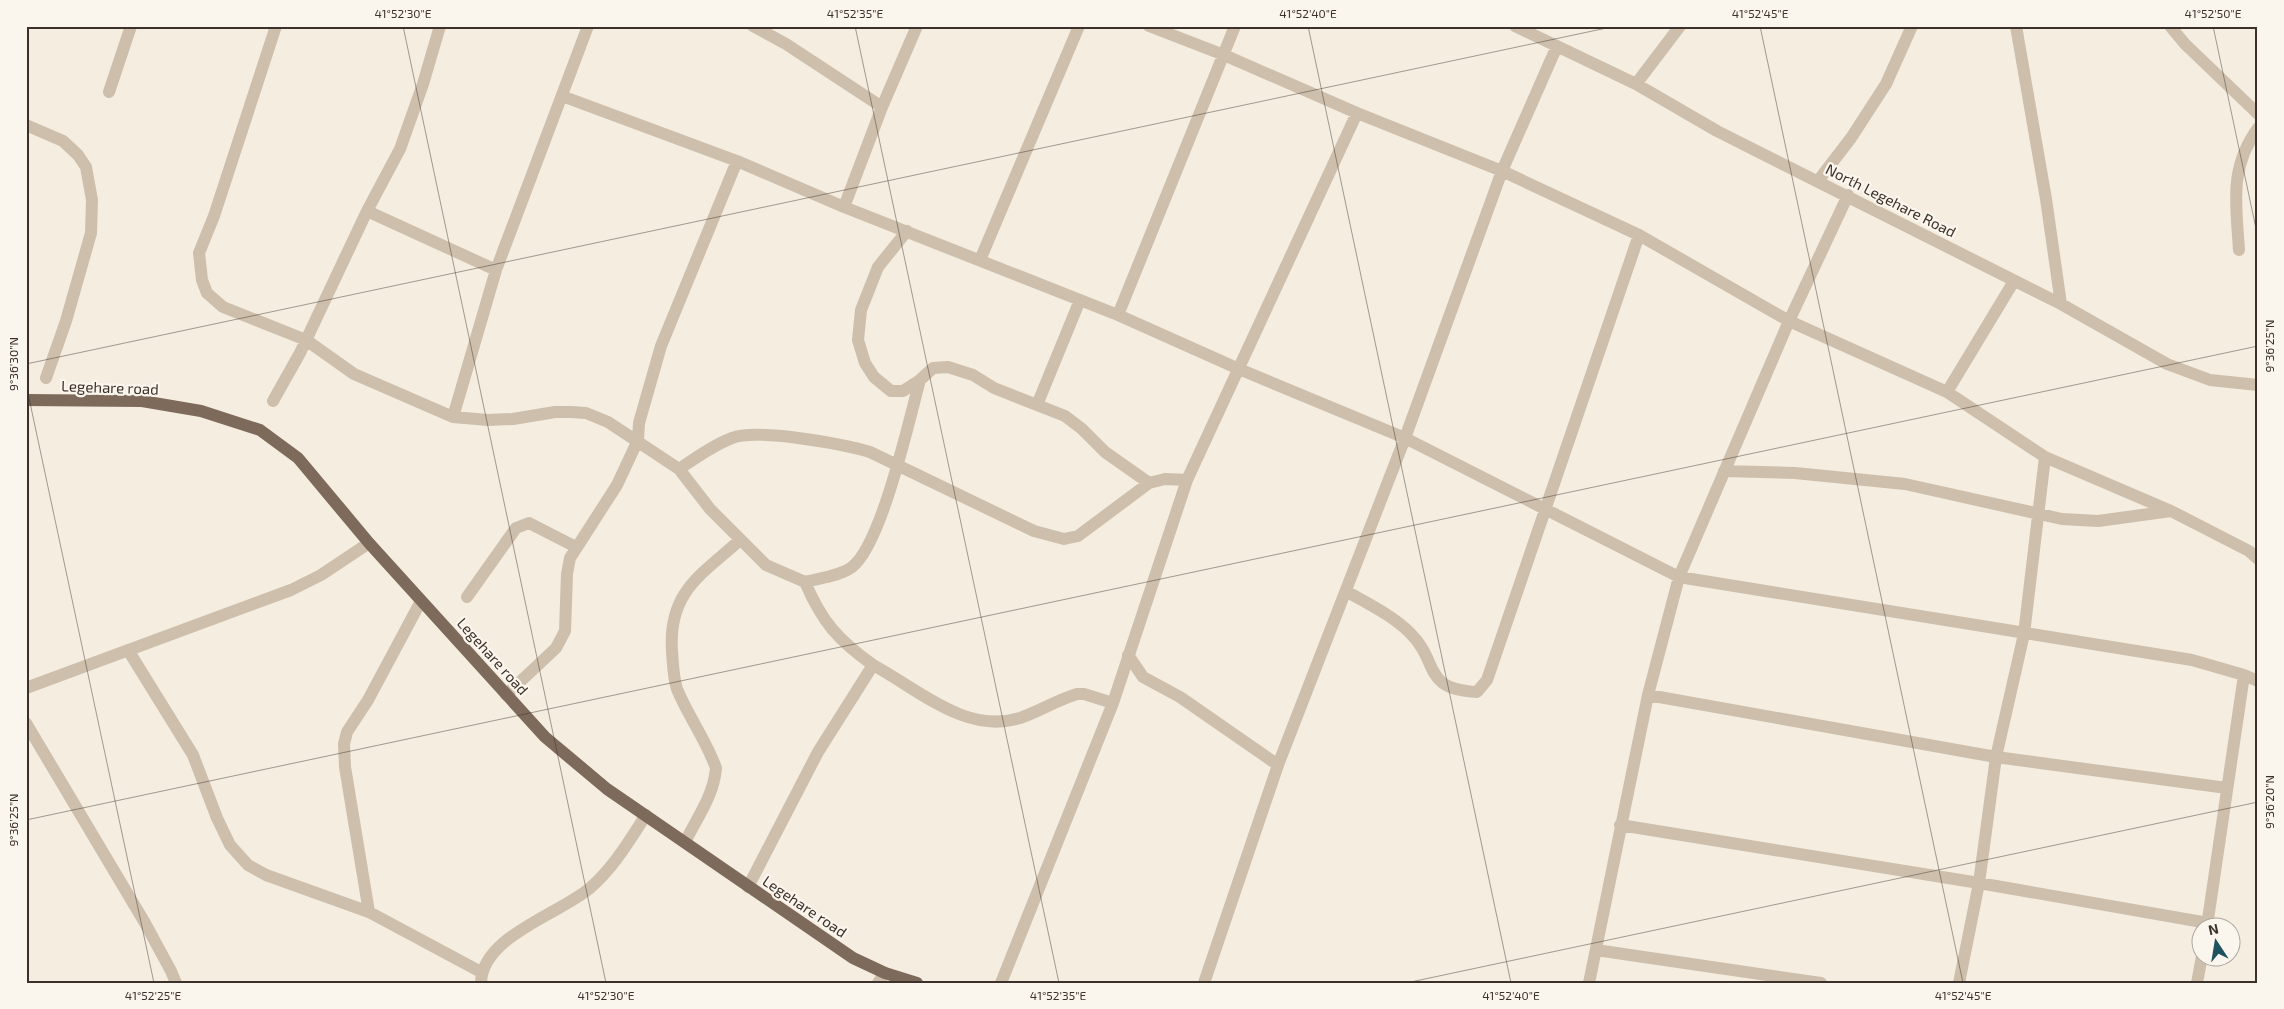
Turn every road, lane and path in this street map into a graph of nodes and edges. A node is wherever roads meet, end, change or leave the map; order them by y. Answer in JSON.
{"nodes":[{"id":1,"x":131,"y":26,"type":"edge"},
{"id":2,"x":276,"y":26,"type":"edge"},
{"id":3,"x":440,"y":26,"type":"edge"},
{"id":4,"x":588,"y":26,"type":"edge"},
{"id":5,"x":753,"y":26,"type":"edge"},
{"id":6,"x":917,"y":26,"type":"edge"},
{"id":7,"x":1079,"y":26,"type":"edge"},
{"id":8,"x":1149,"y":26,"type":"edge"},
{"id":9,"x":1235,"y":26,"type":"edge"},
{"id":10,"x":1515,"y":26,"type":"edge"},
{"id":11,"x":1680,"y":26,"type":"edge"},
{"id":12,"x":1912,"y":26,"type":"edge"},
{"id":13,"x":2016,"y":26,"type":"edge"},
{"id":14,"x":2170,"y":26,"type":"edge"},
{"id":15,"x":1557,"y":46,"type":"junction"},
{"id":16,"x":1224,"y":55,"type":"junction"},
{"id":17,"x":1636,"y":84,"type":"junction"},
{"id":18,"x":109,"y":92,"type":"dead end"},
{"id":19,"x":562,"y":96,"type":"junction"},
{"id":20,"x":882,"y":108,"type":"junction"},
{"id":21,"x":1357,"y":114,"type":"junction"},
{"id":22,"x":2258,"y":114,"type":"edge"},
{"id":23,"x":26,"y":125,"type":"edge"},
{"id":24,"x":2258,"y":128,"type":"edge"},
{"id":25,"x":737,"y":161,"type":"junction"},
{"id":26,"x":1502,"y":172,"type":"junction"},
{"id":27,"x":1818,"y":181,"type":"junction"},
{"id":28,"x":1848,"y":195,"type":"junction"},
{"id":29,"x":844,"y":207,"type":"junction"},
{"id":30,"x":367,"y":211,"type":"junction"},
{"id":31,"x":907,"y":231,"type":"junction"},
{"id":32,"x":1639,"y":235,"type":"junction"},
{"id":33,"x":2239,"y":250,"type":"dead end"},
{"id":34,"x":980,"y":260,"type":"junction"},
{"id":35,"x":496,"y":270,"type":"junction"},
{"id":36,"x":2014,"y":281,"type":"junction"},
{"id":37,"x":1080,"y":300,"type":"junction"},
{"id":38,"x":2062,"y":304,"type":"junction"},
{"id":39,"x":1118,"y":315,"type":"junction"},
{"id":40,"x":1789,"y":320,"type":"junction"},
{"id":41,"x":306,"y":340,"type":"junction"},
{"id":42,"x":1239,"y":369,"type":"junction"},
{"id":43,"x":46,"y":378,"type":"dead end"},
{"id":44,"x":920,"y":380,"type":"junction"},
{"id":45,"x":2258,"y":385,"type":"edge"},
{"id":46,"x":1947,"y":392,"type":"junction"},
{"id":47,"x":29,"y":400,"type":"edge"},
{"id":48,"x":273,"y":401,"type":"dead end"},
{"id":49,"x":1037,"y":405,"type":"junction"},
{"id":50,"x":453,"y":417,"type":"junction"},
{"id":51,"x":1405,"y":438,"type":"junction"},
{"id":52,"x":638,"y":440,"type":"junction"},
{"id":53,"x":2045,"y":457,"type":"junction"},
{"id":54,"x":897,"y":465,"type":"junction"},
{"id":55,"x":679,"y":469,"type":"junction"},
{"id":56,"x":1724,"y":470,"type":"junction"},
{"id":57,"x":1187,"y":480,"type":"junction"},
{"id":58,"x":1149,"y":483,"type":"junction"},
{"id":59,"x":1545,"y":509,"type":"junction"},
{"id":60,"x":2171,"y":511,"type":"junction"},
{"id":61,"x":2037,"y":512,"type":"junction"},
{"id":62,"x":740,"y":540,"type":"junction"},
{"id":63,"x":369,"y":544,"type":"junction"},
{"id":64,"x":576,"y":547,"type":"junction"},
{"id":65,"x":2258,"y":559,"type":"edge"},
{"id":66,"x":1679,"y":576,"type":"junction"},
{"id":67,"x":805,"y":582,"type":"junction"},
{"id":68,"x":1346,"y":591,"type":"junction"},
{"id":69,"x":467,"y":596,"type":"dead end"},
{"id":70,"x":421,"y":601,"type":"junction"},
{"id":71,"x":2024,"y":634,"type":"junction"},
{"id":72,"x":128,"y":650,"type":"junction"},
{"id":73,"x":1128,"y":655,"type":"junction"},
{"id":74,"x":874,"y":665,"type":"junction"},
{"id":75,"x":2244,"y":675,"type":"junction"},
{"id":76,"x":2258,"y":681,"type":"edge"},
{"id":77,"x":26,"y":688,"type":"edge"},
{"id":78,"x":506,"y":695,"type":"junction"},
{"id":79,"x":1648,"y":695,"type":"junction"},
{"id":80,"x":1113,"y":703,"type":"junction"},
{"id":81,"x":26,"y":723,"type":"edge"},
{"id":82,"x":1996,"y":757,"type":"junction"},
{"id":83,"x":1278,"y":766,"type":"junction"},
{"id":84,"x":2227,"y":788,"type":"junction"},
{"id":85,"x":646,"y":815,"type":"junction"},
{"id":86,"x":1620,"y":825,"type":"junction"},
{"id":87,"x":685,"y":842,"type":"junction"},
{"id":88,"x":1979,"y":883,"type":"junction"},
{"id":89,"x":748,"y":887,"type":"junction"},
{"id":90,"x":369,"y":912,"type":"junction"},
{"id":91,"x":2208,"y":916,"type":"edge"},
{"id":92,"x":2192,"y":922,"type":"edge"},
{"id":93,"x":1596,"y":950,"type":"junction"},
{"id":94,"x":2200,"y":966,"type":"edge"},
{"id":95,"x":481,"y":978,"type":"edge"},
{"id":96,"x":882,"y":978,"type":"edge"},
{"id":97,"x":176,"y":983,"type":"edge"},
{"id":98,"x":917,"y":983,"type":"edge"},
{"id":99,"x":1001,"y":983,"type":"edge"},
{"id":100,"x":1204,"y":983,"type":"edge"},
{"id":101,"x":1589,"y":983,"type":"edge"},
{"id":102,"x":1821,"y":983,"type":"edge"},
{"id":103,"x":1959,"y":983,"type":"edge"},
{"id":104,"x":2197,"y":983,"type":"edge"}],
"edges":[{"from":1,"to":18,"type":"street"},
{"from":2,"to":41,"type":"street"},
{"from":3,"to":30,"type":"street"},
{"from":4,"to":19,"type":"street"},
{"from":5,"to":20,"type":"street"},
{"from":6,"to":20,"type":"street"},
{"from":7,"to":34,"type":"street"},
{"from":8,"to":16,"type":"street"},
{"from":9,"to":16,"type":"street"},
{"from":10,"to":15,"type":"street","name":"North Legehare Road"},
{"from":11,"to":17,"type":"street"},
{"from":12,"to":27,"type":"street"},
{"from":13,"to":38,"type":"street"},
{"from":14,"to":22,"type":"street"},
{"from":15,"to":17,"type":"street","name":"North Legehare Road"},
{"from":15,"to":26,"type":"street"},
{"from":16,"to":21,"type":"street"},
{"from":16,"to":39,"type":"street"},
{"from":17,"to":27,"type":"street","name":"North Legehare Road"},
{"from":19,"to":25,"type":"street"},
{"from":19,"to":35,"type":"street"},
{"from":20,"to":29,"type":"street"},
{"from":21,"to":26,"type":"street"},
{"from":21,"to":42,"type":"street"},
{"from":23,"to":43,"type":"street"},
{"from":24,"to":33,"type":"street"},
{"from":25,"to":29,"type":"street"},
{"from":25,"to":52,"type":"street"},
{"from":26,"to":32,"type":"street"},
{"from":26,"to":51,"type":"street"},
{"from":27,"to":28,"type":"street","name":"North Legehare Road"},
{"from":28,"to":36,"type":"street","name":"North Legehare Road"},
{"from":28,"to":40,"type":"street"},
{"from":29,"to":31,"type":"street"},
{"from":30,"to":35,"type":"street"},
{"from":30,"to":41,"type":"street"},
{"from":31,"to":34,"type":"street"},
{"from":31,"to":44,"type":"street"},
{"from":32,"to":40,"type":"street"},
{"from":32,"to":59,"type":"street"},
{"from":34,"to":37,"type":"street"},
{"from":35,"to":50,"type":"street"},
{"from":36,"to":38,"type":"street","name":"North Legehare Road"},
{"from":36,"to":46,"type":"street"},
{"from":37,"to":39,"type":"street"},
{"from":37,"to":49,"type":"street"},
{"from":38,"to":45,"type":"street","name":"North Legehare Road"},
{"from":39,"to":42,"type":"street"},
{"from":40,"to":46,"type":"street"},
{"from":40,"to":56,"type":"street"},
{"from":41,"to":48,"type":"street"},
{"from":41,"to":50,"type":"street"},
{"from":42,"to":51,"type":"street"},
{"from":42,"to":57,"type":"street"},
{"from":44,"to":49,"type":"street"},
{"from":44,"to":54,"type":"street"},
{"from":46,"to":53,"type":"street"},
{"from":47,"to":63,"type":"main road","name":"Legehare road"},
{"from":49,"to":58,"type":"street"},
{"from":50,"to":52,"type":"street"},
{"from":51,"to":59,"type":"street"},
{"from":51,"to":68,"type":"street"},
{"from":52,"to":55,"type":"street"},
{"from":52,"to":64,"type":"street"},
{"from":53,"to":60,"type":"street"},
{"from":53,"to":61,"type":"street"},
{"from":54,"to":55,"type":"street"},
{"from":54,"to":58,"type":"street"},
{"from":54,"to":67,"type":"street"},
{"from":55,"to":62,"type":"street"},
{"from":56,"to":61,"type":"street"},
{"from":56,"to":66,"type":"street"},
{"from":57,"to":58,"type":"street"},
{"from":57,"to":73,"type":"street"},
{"from":59,"to":66,"type":"street"},
{"from":59,"to":68,"type":"street"},
{"from":60,"to":61,"type":"street"},
{"from":60,"to":65,"type":"street"},
{"from":61,"to":71,"type":"street"},
{"from":62,"to":67,"type":"street"},
{"from":62,"to":87,"type":"street"},
{"from":63,"to":70,"type":"main road","name":"Legehare road"},
{"from":63,"to":72,"type":"street"},
{"from":64,"to":69,"type":"street"},
{"from":64,"to":78,"type":"street"},
{"from":66,"to":71,"type":"street"},
{"from":66,"to":79,"type":"street"},
{"from":67,"to":74,"type":"street"},
{"from":68,"to":83,"type":"street"},
{"from":70,"to":78,"type":"main road","name":"Legehare road"},
{"from":70,"to":90,"type":"street"},
{"from":71,"to":75,"type":"street"},
{"from":71,"to":82,"type":"street"},
{"from":72,"to":77,"type":"street"},
{"from":72,"to":90,"type":"street"},
{"from":73,"to":80,"type":"street"},
{"from":73,"to":83,"type":"street"},
{"from":74,"to":80,"type":"street"},
{"from":74,"to":89,"type":"street"},
{"from":75,"to":76,"type":"street"},
{"from":75,"to":84,"type":"street"},
{"from":78,"to":85,"type":"main road","name":"Legehare road"},
{"from":79,"to":82,"type":"street"},
{"from":79,"to":86,"type":"street"},
{"from":80,"to":99,"type":"street"},
{"from":81,"to":97,"type":"street"},
{"from":82,"to":84,"type":"street"},
{"from":82,"to":88,"type":"street"},
{"from":83,"to":100,"type":"street"},
{"from":84,"to":91,"type":"street"},
{"from":85,"to":87,"type":"main road","name":"Legehare road"},
{"from":85,"to":95,"type":"street"},
{"from":86,"to":88,"type":"street"},
{"from":86,"to":93,"type":"street"},
{"from":87,"to":89,"type":"main road","name":"Legehare road"},
{"from":88,"to":92,"type":"street"},
{"from":88,"to":103,"type":"street"},
{"from":89,"to":96,"type":"main road","name":"Legehare road"},
{"from":90,"to":95,"type":"street"},
{"from":93,"to":101,"type":"street"},
{"from":93,"to":102,"type":"street"},
{"from":94,"to":104,"type":"street"},
{"from":96,"to":98,"type":"main road","name":"Legehare road"}]}
